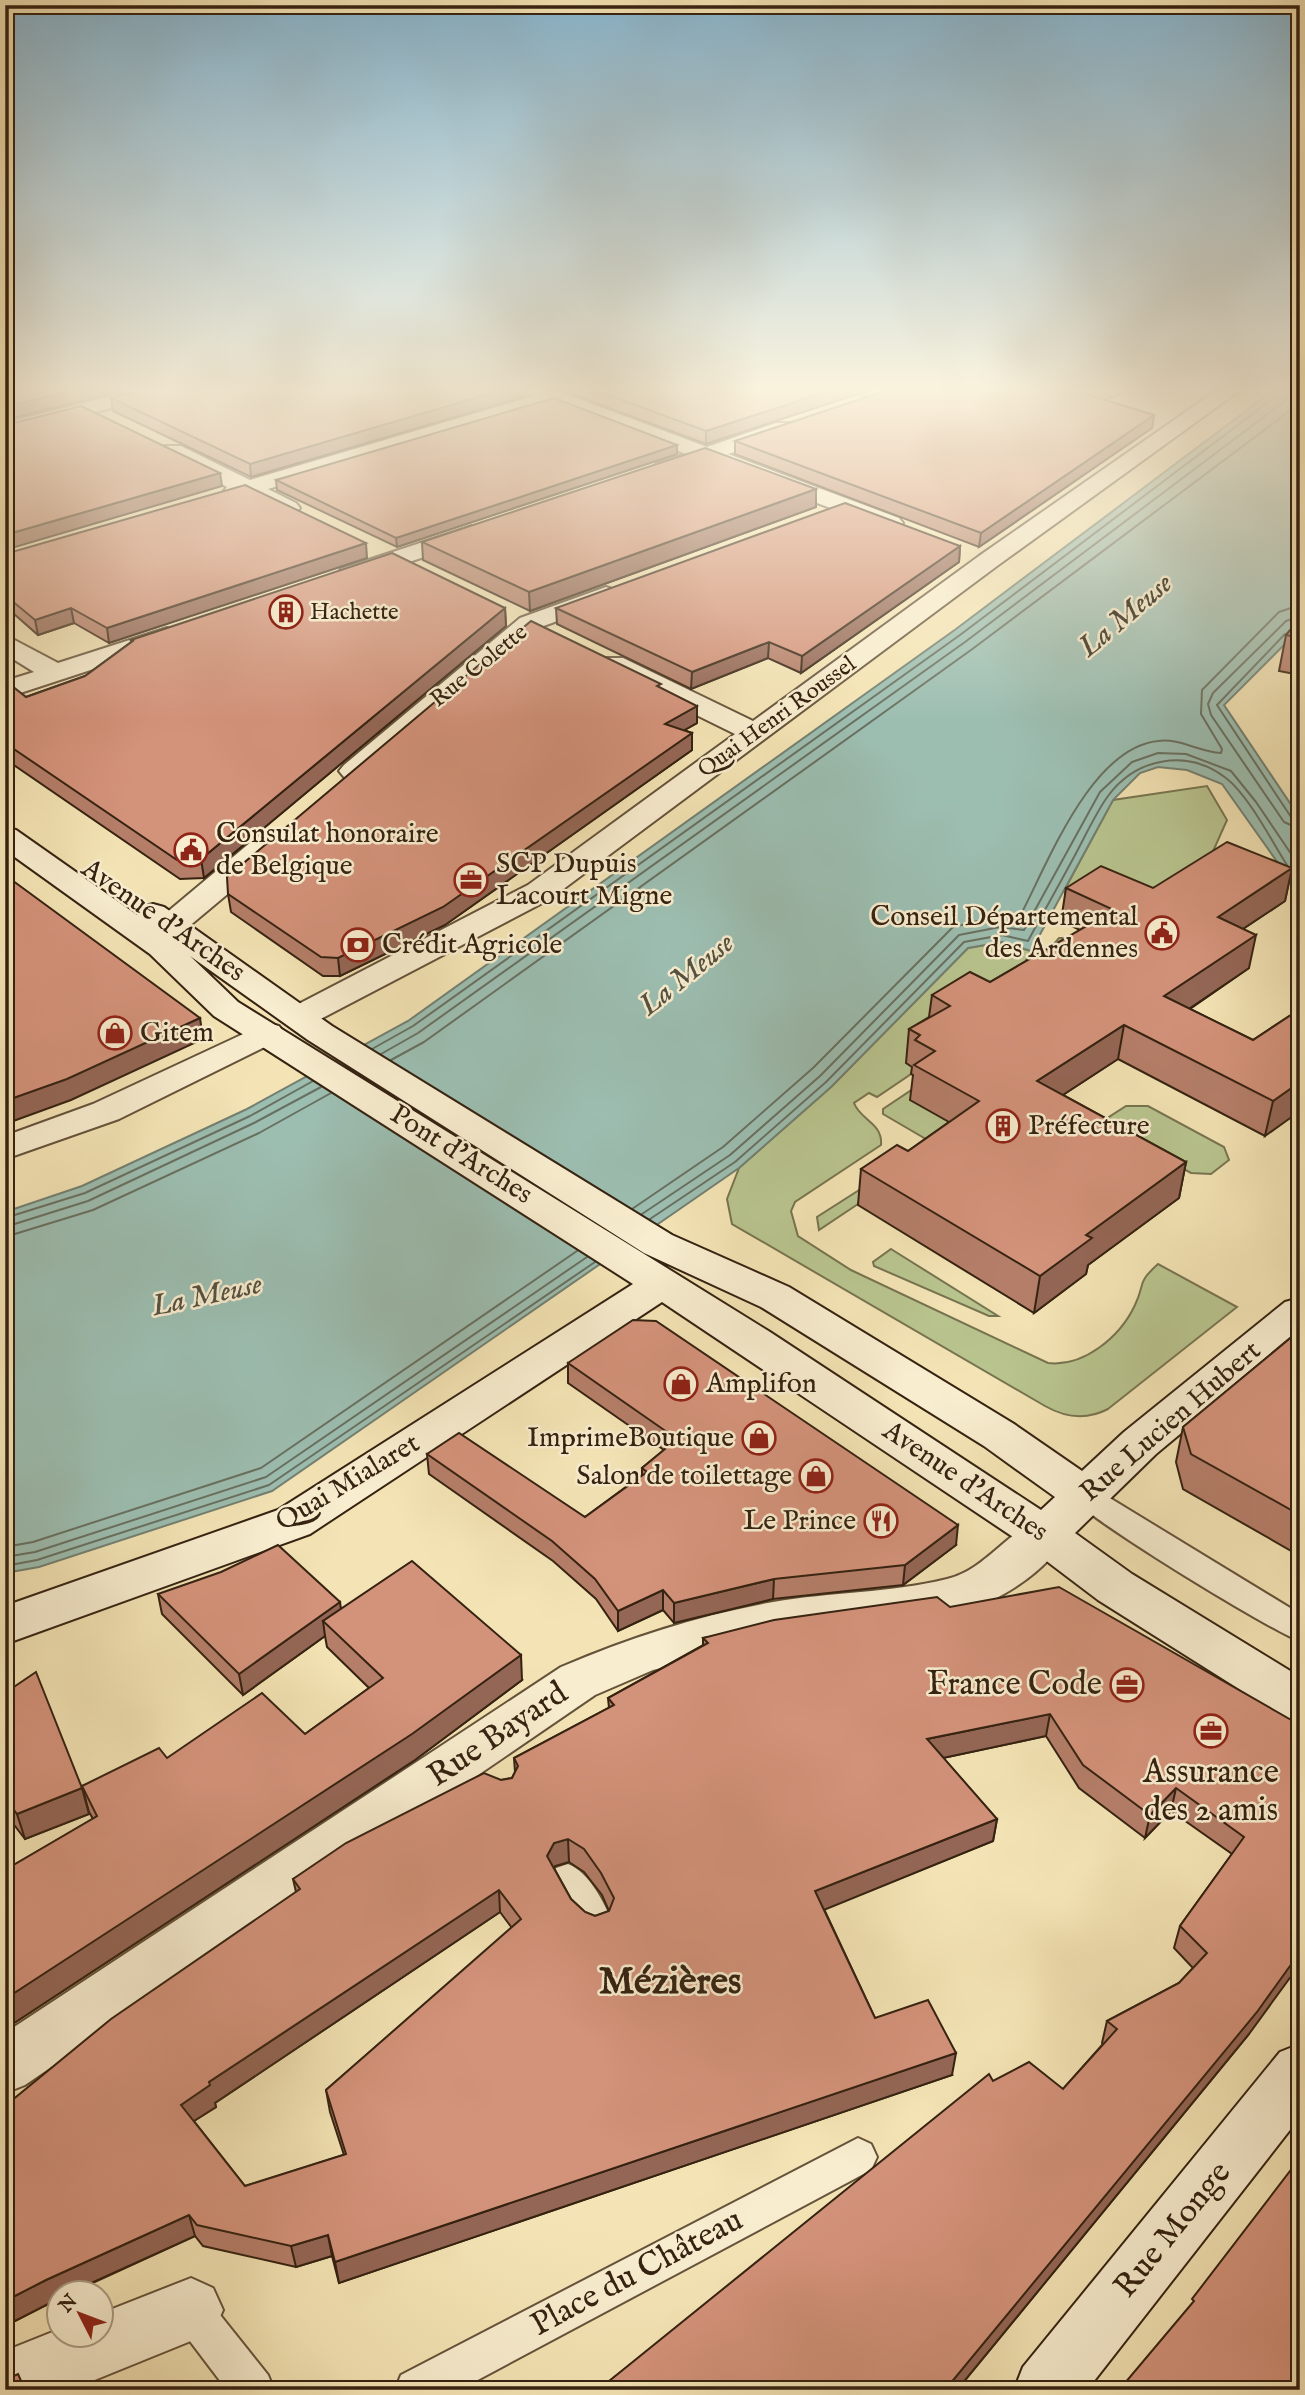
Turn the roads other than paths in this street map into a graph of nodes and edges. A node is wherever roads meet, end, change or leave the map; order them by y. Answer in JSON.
{"nodes":[{"id":1,"x":216,"y":498,"type":"edge"},
{"id":2,"x":268,"y":498,"type":"edge"},
{"id":3,"x":825,"y":498,"type":"edge"},
{"id":4,"x":1078,"y":498,"type":"edge"},
{"id":5,"x":209,"y":500,"type":"edge"},
{"id":6,"x":846,"y":506,"type":"junction"},
{"id":7,"x":310,"y":519,"type":"edge"},
{"id":8,"x":808,"y":520,"type":"edge"},
{"id":9,"x":498,"y":524,"type":"edge"},
{"id":10,"x":911,"y":531,"type":"edge"},
{"id":11,"x":370,"y":548,"type":"dead end"},
{"id":12,"x":962,"y":551,"type":"dead end"},
{"id":13,"x":393,"y":559,"type":"junction"},
{"id":14,"x":988,"y":561,"type":"junction"},
{"id":15,"x":430,"y":577,"type":"edge"},
{"id":16,"x":328,"y":581,"type":"edge"},
{"id":17,"x":631,"y":586,"type":"edge"},
{"id":18,"x":505,"y":612,"type":"edge"},
{"id":19,"x":529,"y":623,"type":"junction"},
{"id":20,"x":186,"y":629,"type":"edge"},
{"id":21,"x":554,"y":635,"type":"edge"},
{"id":22,"x":5,"y":643,"type":"edge"},
{"id":23,"x":592,"y":654,"type":"edge"},
{"id":24,"x":55,"y":673,"type":"junction"},
{"id":25,"x":5,"y":690,"type":"edge"},
{"id":26,"x":755,"y":733,"type":"junction"},
{"id":27,"x":337,"y":785,"type":"edge"},
{"id":28,"x":5,"y":809,"type":"edge"},
{"id":29,"x":285,"y":830,"type":"edge"},
{"id":30,"x":5,"y":836,"type":"edge"},
{"id":31,"x":170,"y":926,"type":"junction"},
{"id":32,"x":294,"y":1033,"type":"junction"},
{"id":33,"x":5,"y":1148,"type":"edge"},
{"id":34,"x":650,"y":1263,"type":"junction"},
{"id":35,"x":1300,"y":1311,"type":"edge"},
{"id":36,"x":1085,"y":1496,"type":"junction"},
{"id":37,"x":1044,"y":1535,"type":"junction"},
{"id":38,"x":5,"y":1625,"type":"edge"},
{"id":39,"x":1300,"y":1629,"type":"edge"},
{"id":40,"x":1300,"y":1702,"type":"edge"},
{"id":41,"x":568,"y":1879,"type":"dead end"},
{"id":42,"x":595,"y":1921,"type":"edge"},
{"id":43,"x":5,"y":2066,"type":"edge"},
{"id":44,"x":1300,"y":2071,"type":"edge"},
{"id":45,"x":858,"y":2157,"type":"dead end"},
{"id":46,"x":191,"y":2310,"type":"joint"},
{"id":47,"x":5,"y":2383,"type":"edge"},
{"id":48,"x":253,"y":2390,"type":"edge"},
{"id":49,"x":416,"y":2390,"type":"edge"},
{"id":50,"x":1046,"y":2390,"type":"edge"}],
"edges":[{"from":1,"to":5,"type":"street"},
{"from":2,"to":7,"type":"street"},
{"from":3,"to":6,"type":"street"},
{"from":4,"to":14,"type":"street","name":"Quai Henri Roussel"},
{"from":6,"to":8,"type":"street"},
{"from":6,"to":10,"type":"street"},
{"from":9,"to":13,"type":"street"},
{"from":11,"to":13,"type":"street"},
{"from":12,"to":14,"type":"street"},
{"from":13,"to":15,"type":"street"},
{"from":13,"to":16,"type":"street"},
{"from":14,"to":26,"type":"street","name":"Quai Henri Roussel"},
{"from":17,"to":19,"type":"street","name":"Rue Colette"},
{"from":18,"to":19,"type":"street"},
{"from":19,"to":21,"type":"street"},
{"from":19,"to":27,"type":"street","name":"Rue Colette"},
{"from":20,"to":24,"type":"street"},
{"from":22,"to":24,"type":"street"},
{"from":23,"to":26,"type":"street"},
{"from":24,"to":25,"type":"street"},
{"from":26,"to":32,"type":"street","name":"Quai Henri Roussel"},
{"from":28,"to":31,"type":"street","name":"Avenue d'Arches"},
{"from":29,"to":31,"type":"street"},
{"from":30,"to":32,"type":"street","name":"Avenue d'Arches"},
{"from":31,"to":32,"type":"street","name":"Avenue d'Arches"},
{"from":32,"to":33,"type":"street","name":"Quai Henri Roussel"},
{"from":32,"to":34,"type":"street","name":"Pont d'Arches"},
{"from":34,"to":36,"type":"street","name":"Avenue d'Arches"},
{"from":34,"to":37,"type":"street","name":"Avenue d'Arches"},
{"from":34,"to":38,"type":"street","name":"Quai Mialaret"},
{"from":35,"to":36,"type":"street","name":"Rue Lucien Hubert"},
{"from":36,"to":37,"type":"street","name":"Rue Lucien Hubert"},
{"from":36,"to":39,"type":"lane","name":"Avenue d'Arches"},
{"from":37,"to":40,"type":"street","name":"Avenue d'Arches"},
{"from":37,"to":43,"type":"street","name":"Rue Bayard"},
{"from":41,"to":42,"type":"lane"},
{"from":44,"to":50,"type":"street","name":"Rue Monge"},
{"from":45,"to":49,"type":"lane","name":"Place du Château"},
{"from":46,"to":47,"type":"street"},
{"from":46,"to":48,"type":"lane"}]}
